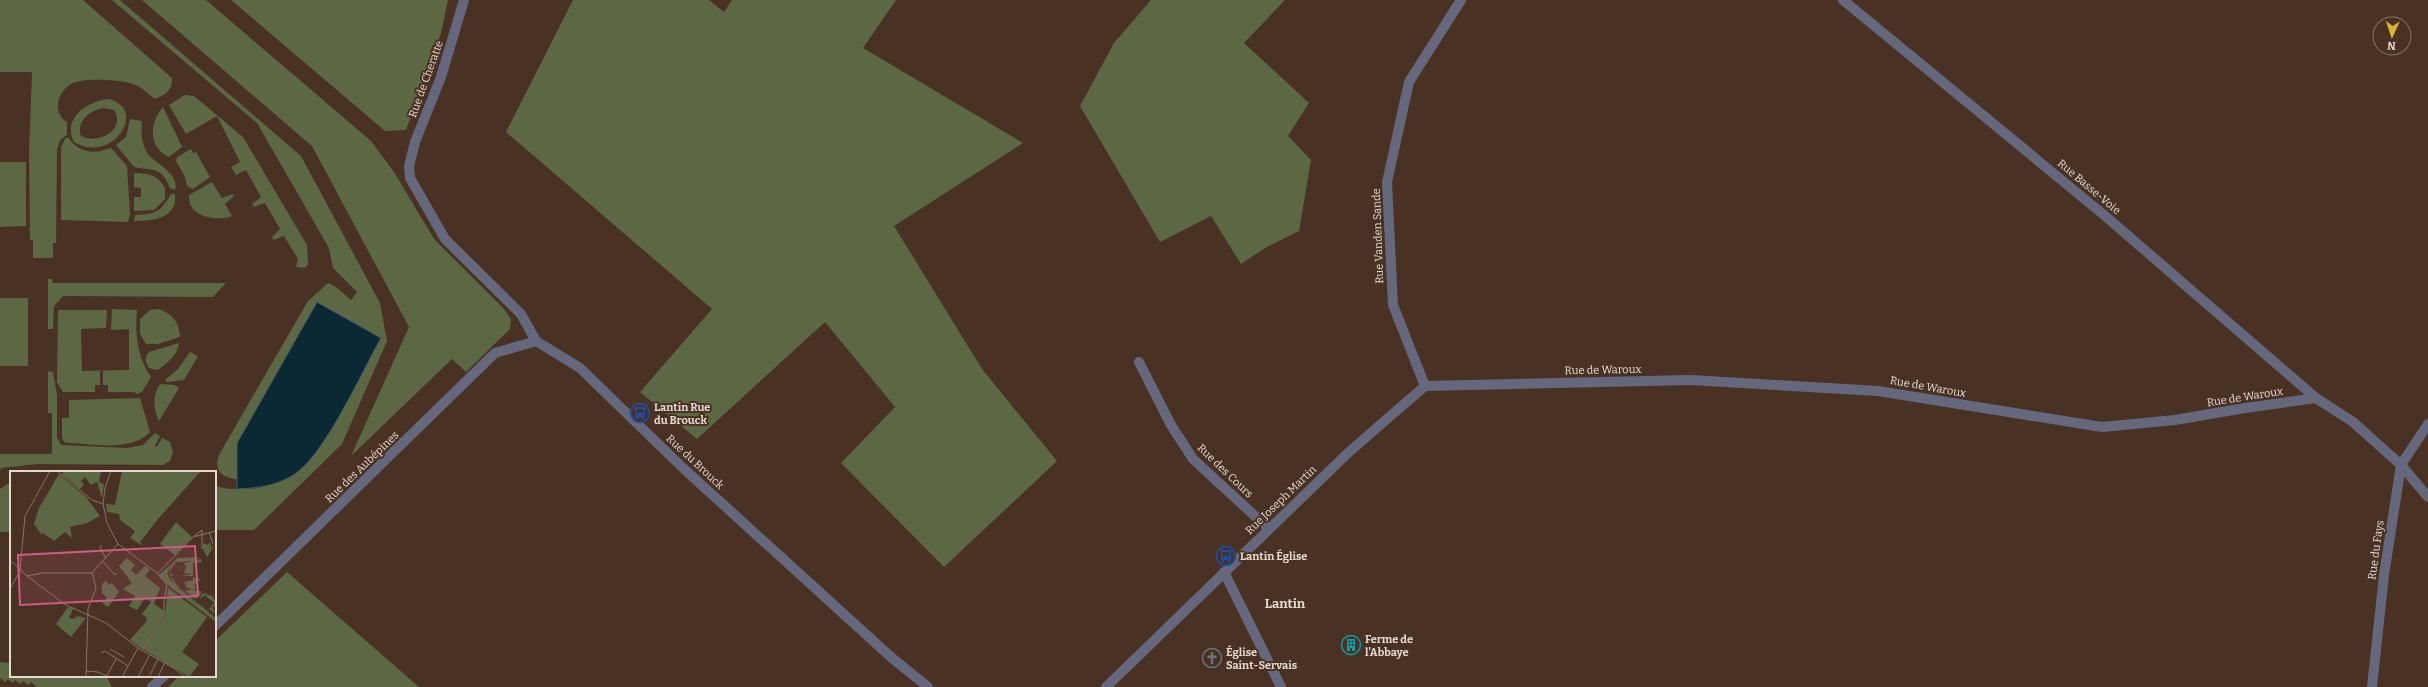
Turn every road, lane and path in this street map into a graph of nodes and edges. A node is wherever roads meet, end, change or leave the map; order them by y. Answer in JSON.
{"nodes":[{"id":1,"x":464,"y":0,"type":"edge"},
{"id":2,"x":1461,"y":0,"type":"edge"},
{"id":3,"x":1843,"y":0,"type":"edge"},
{"id":4,"x":409,"y":166,"type":"joint"},
{"id":5,"x":536,"y":341,"type":"junction"},
{"id":6,"x":1139,"y":362,"type":"dead end"},
{"id":7,"x":1425,"y":386,"type":"junction"},
{"id":8,"x":2316,"y":398,"type":"junction"},
{"id":9,"x":2428,"y":424,"type":"edge"},
{"id":10,"x":2401,"y":465,"type":"junction"},
{"id":11,"x":2428,"y":497,"type":"edge"},
{"id":12,"x":1269,"y":529,"type":"junction"},
{"id":13,"x":1224,"y":572,"type":"junction"},
{"id":14,"x":216,"y":625,"type":"edge"},
{"id":15,"x":163,"y":677,"type":"edge"},
{"id":16,"x":152,"y":687,"type":"edge"},
{"id":17,"x":928,"y":687,"type":"edge"},
{"id":18,"x":1106,"y":687,"type":"edge"},
{"id":19,"x":1280,"y":687,"type":"edge"},
{"id":20,"x":2372,"y":687,"type":"edge"}],
"edges":[{"from":1,"to":4,"type":"street","name":"Rue de Cheratte"},
{"from":2,"to":7,"type":"street","name":"Rue Vanden Sande"},
{"from":3,"to":8,"type":"street","name":"Rue Basse-Voie"},
{"from":4,"to":5,"type":"street","name":"Rue du Brouck"},
{"from":5,"to":14,"type":"street","name":"Rue des Aubépines"},
{"from":5,"to":17,"type":"street","name":"Rue du Brouck"},
{"from":6,"to":12,"type":"street","name":"Rue des Cours"},
{"from":7,"to":8,"type":"street","name":"Rue de Waroux"},
{"from":7,"to":12,"type":"street","name":"Rue Joseph Martin"},
{"from":8,"to":10,"type":"street"},
{"from":9,"to":10,"type":"street","name":"Rue du Fays"},
{"from":10,"to":11,"type":"street"},
{"from":10,"to":20,"type":"street","name":"Rue du Fays"},
{"from":12,"to":13,"type":"street","name":"Rue Joseph Martin"},
{"from":13,"to":18,"type":"street","name":"Rue Joseph Martin"},
{"from":13,"to":19,"type":"street"},
{"from":15,"to":16,"type":"street"}]}
